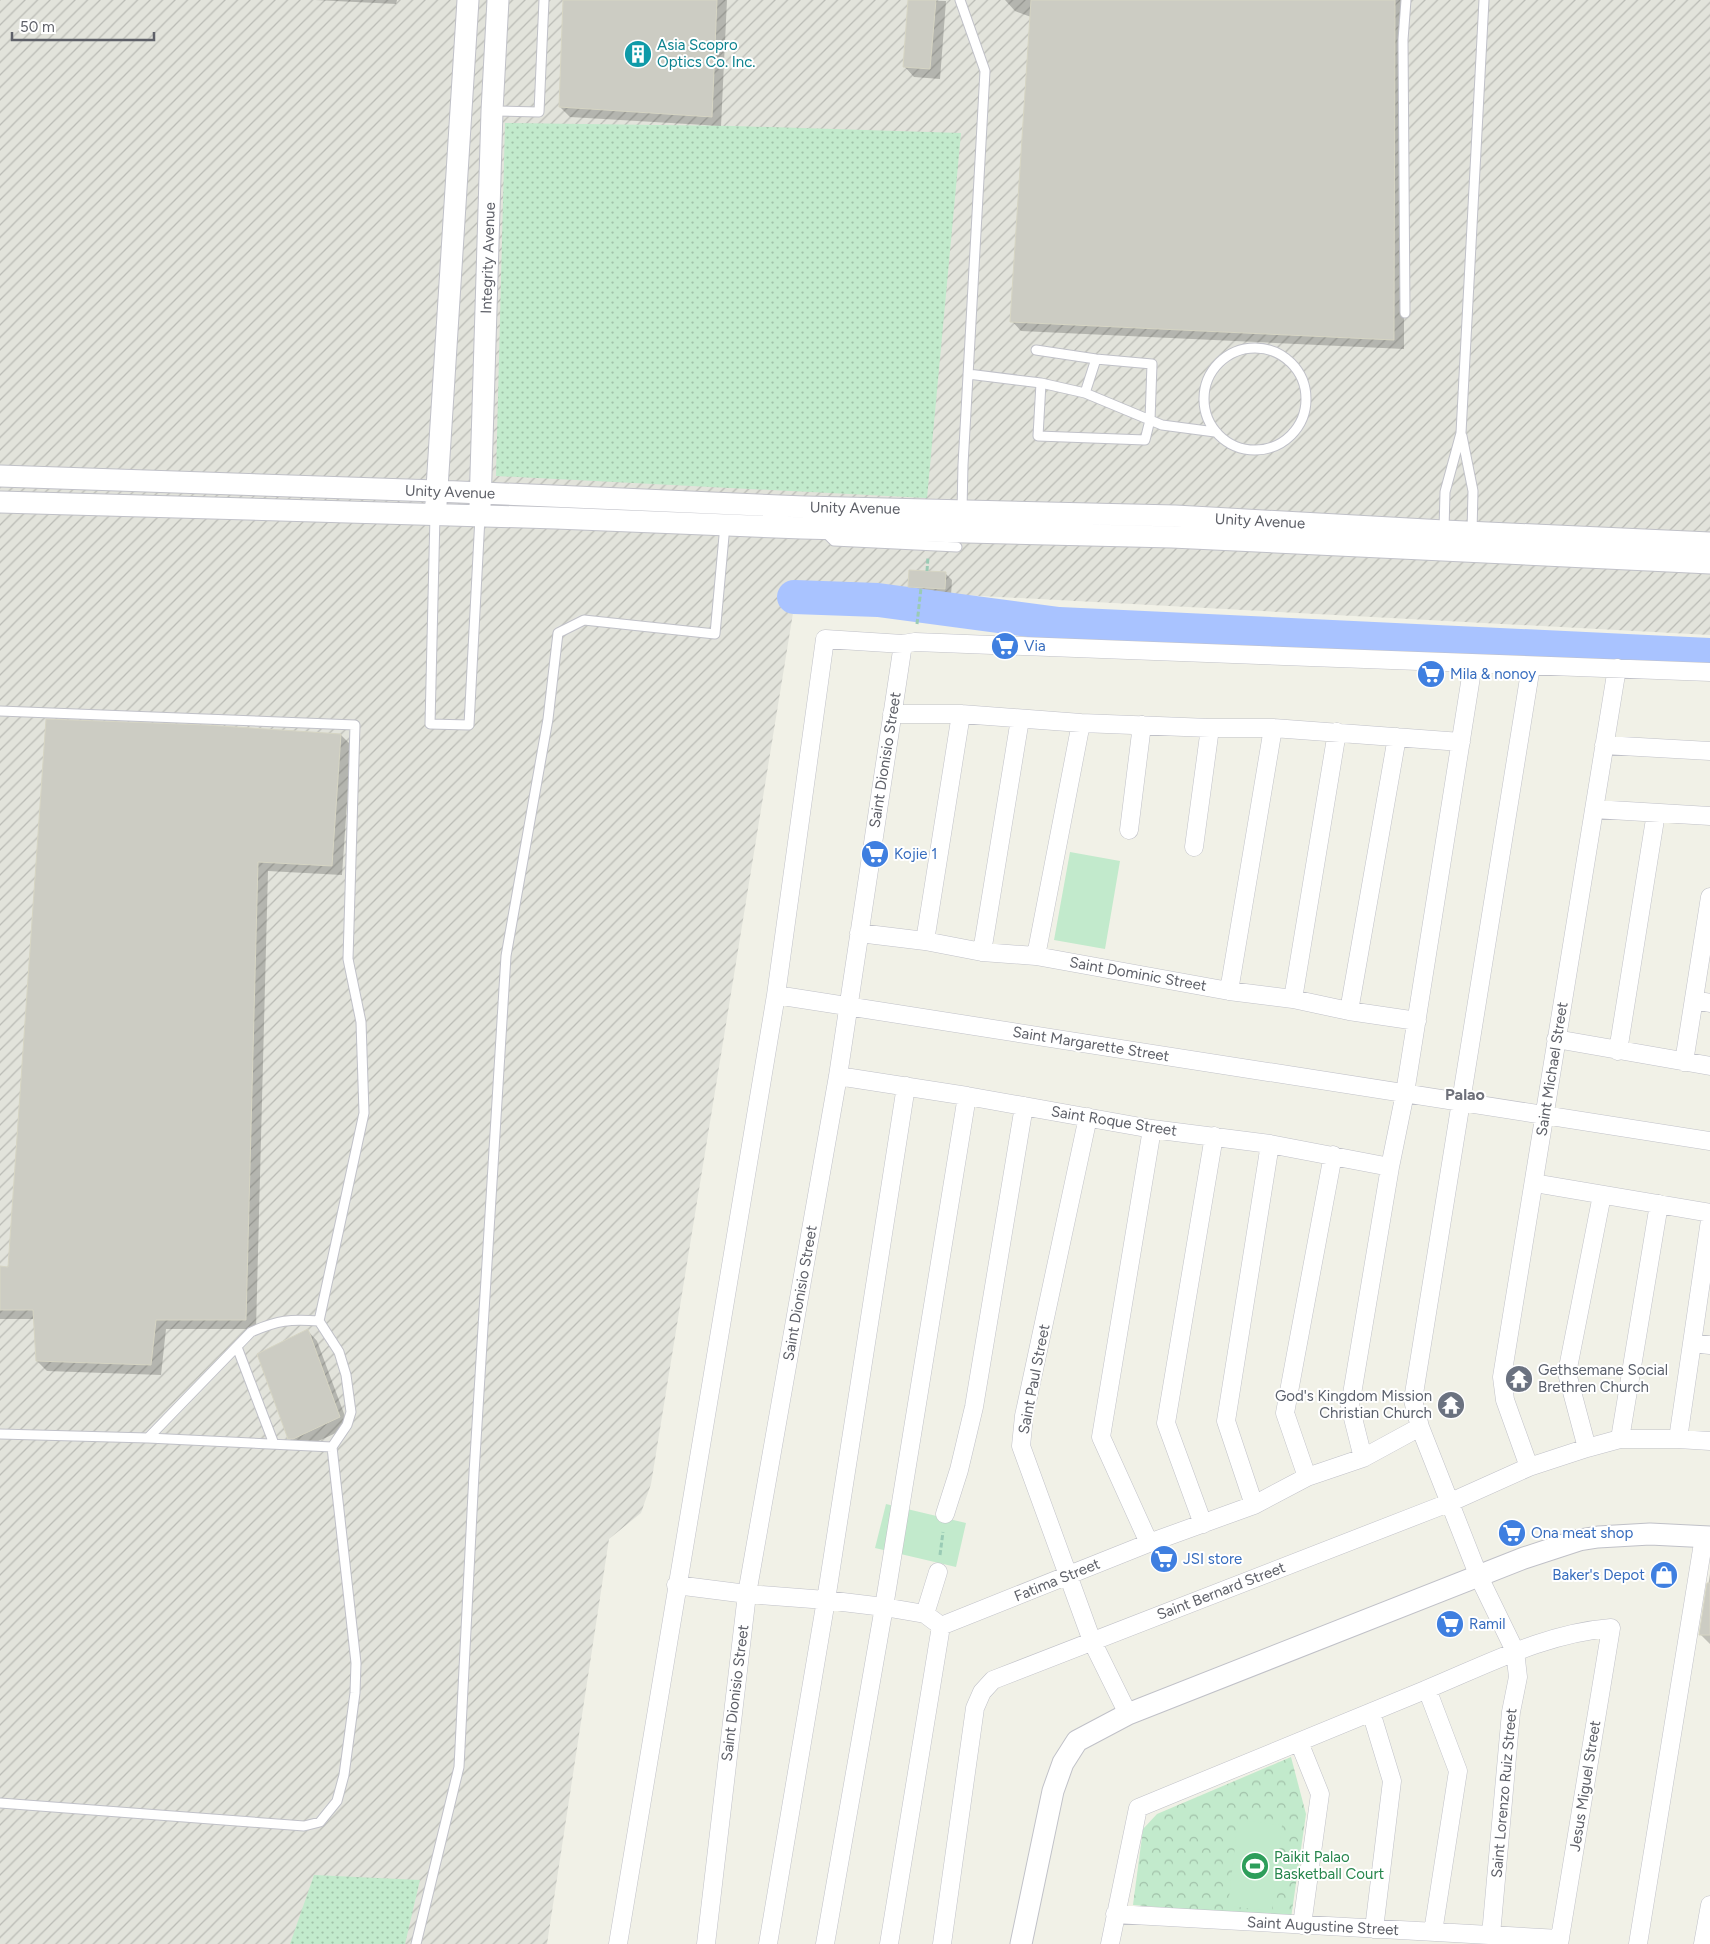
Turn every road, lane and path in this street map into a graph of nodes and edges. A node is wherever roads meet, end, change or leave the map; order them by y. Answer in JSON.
{"nodes":[{"id":1,"x":468,"y":0,"type":"edge"},
{"id":2,"x":498,"y":0,"type":"edge"},
{"id":3,"x":544,"y":0,"type":"edge"},
{"id":4,"x":960,"y":0,"type":"edge"},
{"id":5,"x":1406,"y":0,"type":"edge"},
{"id":6,"x":1484,"y":0,"type":"edge"},
{"id":7,"x":492,"y":111,"type":"junction"},
{"id":8,"x":1405,"y":313,"type":"dead end"},
{"id":9,"x":1036,"y":350,"type":"dead end"},
{"id":10,"x":1096,"y":359,"type":"junction"},
{"id":11,"x":968,"y":374,"type":"junction"},
{"id":12,"x":1041,"y":383,"type":"junction"},
{"id":13,"x":1085,"y":393,"type":"junction"},
{"id":14,"x":1150,"y":420,"type":"junction"},
{"id":15,"x":1215,"y":432,"type":"junction"},
{"id":16,"x":1461,"y":433,"type":"junction"},
{"id":17,"x":0,"y":476,"type":"edge"},
{"id":18,"x":436,"y":491,"type":"junction"},
{"id":19,"x":481,"y":493,"type":"junction"},
{"id":20,"x":0,"y":502,"type":"edge"},
{"id":21,"x":962,"y":510,"type":"junction"},
{"id":22,"x":435,"y":514,"type":"junction"},
{"id":23,"x":480,"y":517,"type":"junction"},
{"id":24,"x":725,"y":525,"type":"junction"},
{"id":25,"x":822,"y":528,"type":"junction"},
{"id":26,"x":1443,"y":541,"type":"junction"},
{"id":27,"x":1470,"y":542,"type":"junction"},
{"id":28,"x":1710,"y":542,"type":"edge"},
{"id":29,"x":957,"y":547,"type":"dead end"},
{"id":30,"x":1710,"y":563,"type":"edge"},
{"id":31,"x":921,"y":588,"type":"dead end"},
{"id":32,"x":917,"y":621,"type":"dead end"},
{"id":33,"x":903,"y":644,"type":"junction"},
{"id":34,"x":1473,"y":664,"type":"junction"},
{"id":35,"x":1531,"y":666,"type":"junction"},
{"id":36,"x":1617,"y":668,"type":"junction"},
{"id":37,"x":1710,"y":672,"type":"edge"},
{"id":38,"x":0,"y":711,"type":"edge"},
{"id":39,"x":892,"y":714,"type":"junction"},
{"id":40,"x":961,"y":714,"type":"junction"},
{"id":41,"x":1020,"y":719,"type":"junction"},
{"id":42,"x":1081,"y":723,"type":"junction"},
{"id":43,"x":1142,"y":725,"type":"junction"},
{"id":44,"x":1210,"y":728,"type":"junction"},
{"id":45,"x":1273,"y":728,"type":"junction"},
{"id":46,"x":1337,"y":732,"type":"junction"},
{"id":47,"x":1397,"y":737,"type":"junction"},
{"id":48,"x":1461,"y":742,"type":"junction"},
{"id":49,"x":1604,"y":745,"type":"junction"},
{"id":50,"x":1710,"y":751,"type":"edge"},
{"id":51,"x":1594,"y":809,"type":"junction"},
{"id":52,"x":1656,"y":813,"type":"junction"},
{"id":53,"x":1710,"y":816,"type":"edge"},
{"id":54,"x":1128,"y":830,"type":"dead end"},
{"id":55,"x":1194,"y":847,"type":"dead end"},
{"id":56,"x":1710,"y":897,"type":"edge"},
{"id":57,"x":859,"y":933,"type":"junction"},
{"id":58,"x":925,"y":941,"type":"junction"},
{"id":59,"x":1707,"y":941,"type":"edge"},
{"id":60,"x":982,"y":952,"type":"junction"},
{"id":61,"x":1036,"y":956,"type":"junction"},
{"id":62,"x":1229,"y":991,"type":"junction"},
{"id":63,"x":776,"y":995,"type":"junction"},
{"id":64,"x":1293,"y":999,"type":"junction"},
{"id":65,"x":1702,"y":1002,"type":"edge"},
{"id":66,"x":848,"y":1006,"type":"junction"},
{"id":67,"x":1349,"y":1012,"type":"junction"},
{"id":68,"x":1417,"y":1021,"type":"junction"},
{"id":69,"x":1556,"y":1039,"type":"junction"},
{"id":70,"x":1618,"y":1051,"type":"junction"},
{"id":71,"x":1684,"y":1062,"type":"junction"},
{"id":72,"x":1710,"y":1066,"type":"edge"},
{"id":73,"x":838,"y":1076,"type":"junction"},
{"id":74,"x":906,"y":1086,"type":"junction"},
{"id":75,"x":1405,"y":1093,"type":"junction"},
{"id":76,"x":967,"y":1096,"type":"junction"},
{"id":77,"x":1460,"y":1102,"type":"junction"},
{"id":78,"x":1024,"y":1106,"type":"junction"},
{"id":79,"x":1545,"y":1115,"type":"junction"},
{"id":80,"x":1088,"y":1117,"type":"junction"},
{"id":81,"x":1152,"y":1129,"type":"junction"},
{"id":82,"x":1214,"y":1136,"type":"junction"},
{"id":83,"x":1710,"y":1142,"type":"edge"},
{"id":84,"x":1270,"y":1144,"type":"junction"},
{"id":85,"x":1333,"y":1155,"type":"junction"},
{"id":86,"x":1390,"y":1167,"type":"junction"},
{"id":87,"x":1534,"y":1183,"type":"junction"},
{"id":88,"x":1602,"y":1195,"type":"junction"},
{"id":89,"x":1659,"y":1204,"type":"junction"},
{"id":90,"x":1710,"y":1212,"type":"edge"},
{"id":91,"x":1710,"y":1220,"type":"edge"},
{"id":92,"x":1706,"y":1283,"type":"edge"},
{"id":93,"x":319,"y":1321,"type":"junction"},
{"id":94,"x":1692,"y":1342,"type":"junction"},
{"id":95,"x":1710,"y":1345,"type":"edge"},
{"id":96,"x":236,"y":1347,"type":"junction"},
{"id":97,"x":1420,"y":1427,"type":"junction"},
{"id":98,"x":0,"y":1434,"type":"edge"},
{"id":99,"x":148,"y":1438,"type":"junction"},
{"id":100,"x":1678,"y":1439,"type":"junction"},
{"id":101,"x":1620,"y":1440,"type":"junction"},
{"id":102,"x":1710,"y":1441,"type":"edge"},
{"id":103,"x":274,"y":1444,"type":"junction"},
{"id":104,"x":332,"y":1447,"type":"junction"},
{"id":105,"x":1587,"y":1448,"type":"junction"},
{"id":106,"x":1363,"y":1458,"type":"junction"},
{"id":107,"x":1529,"y":1467,"type":"junction"},
{"id":108,"x":1308,"y":1477,"type":"junction"},
{"id":109,"x":1451,"y":1502,"type":"junction"},
{"id":110,"x":1254,"y":1505,"type":"junction"},
{"id":111,"x":945,"y":1514,"type":"joint"},
{"id":112,"x":1203,"y":1524,"type":"junction"},
{"id":113,"x":1707,"y":1537,"type":"edge"},
{"id":114,"x":1149,"y":1543,"type":"junction"},
{"id":115,"x":938,"y":1572,"type":"joint"},
{"id":116,"x":1068,"y":1575,"type":"junction"},
{"id":117,"x":1479,"y":1576,"type":"junction"},
{"id":118,"x":676,"y":1585,"type":"junction"},
{"id":119,"x":747,"y":1594,"type":"junction"},
{"id":120,"x":826,"y":1600,"type":"junction"},
{"id":121,"x":884,"y":1607,"type":"junction"},
{"id":122,"x":925,"y":1614,"type":"junction"},
{"id":123,"x":941,"y":1626,"type":"junction"},
{"id":124,"x":1092,"y":1641,"type":"junction"},
{"id":125,"x":1515,"y":1651,"type":"junction"},
{"id":126,"x":1427,"y":1690,"type":"junction"},
{"id":127,"x":1371,"y":1712,"type":"junction"},
{"id":128,"x":1128,"y":1714,"type":"junction"},
{"id":129,"x":1299,"y":1742,"type":"junction"},
{"id":130,"x":0,"y":1803,"type":"edge"},
{"id":131,"x":1710,"y":1905,"type":"edge"},
{"id":132,"x":1115,"y":1914,"type":"junction"},
{"id":133,"x":1302,"y":1925,"type":"junction"},
{"id":134,"x":1374,"y":1928,"type":"junction"},
{"id":135,"x":1433,"y":1932,"type":"junction"},
{"id":136,"x":1491,"y":1935,"type":"junction"},
{"id":137,"x":1560,"y":1942,"type":"edge"},
{"id":138,"x":416,"y":1944,"type":"edge"},
{"id":139,"x":618,"y":1944,"type":"edge"},
{"id":140,"x":706,"y":1944,"type":"edge"},
{"id":141,"x":768,"y":1944,"type":"edge"},
{"id":142,"x":826,"y":1944,"type":"edge"},
{"id":143,"x":889,"y":1944,"type":"edge"},
{"id":144,"x":942,"y":1944,"type":"edge"},
{"id":145,"x":1021,"y":1944,"type":"edge"},
{"id":146,"x":1110,"y":1944,"type":"edge"},
{"id":147,"x":1638,"y":1944,"type":"edge"},
{"id":148,"x":1703,"y":1944,"type":"edge"}],
"edges":[{"from":1,"to":18,"type":"street"},
{"from":2,"to":7,"type":"street","name":"Integrity Avenue"},
{"from":3,"to":7,"type":"lane"},
{"from":4,"to":11,"type":"lane"},
{"from":5,"to":8,"type":"lane"},
{"from":6,"to":16,"type":"lane"},
{"from":7,"to":19,"type":"street","name":"Integrity Avenue"},
{"from":9,"to":10,"type":"lane"},
{"from":10,"to":13,"type":"lane"},
{"from":10,"to":14,"type":"lane"},
{"from":11,"to":12,"type":"lane"},
{"from":11,"to":21,"type":"lane"},
{"from":12,"to":13,"type":"lane"},
{"from":12,"to":14,"type":"lane"},
{"from":13,"to":14,"type":"lane"},
{"from":14,"to":15,"type":"lane"},
{"from":15,"to":15,"type":"lane"},
{"from":16,"to":26,"type":"lane"},
{"from":16,"to":27,"type":"lane"},
{"from":17,"to":18,"type":"street","name":"Unity Avenue"},
{"from":18,"to":19,"type":"street","name":"Unity Avenue"},
{"from":18,"to":22,"type":"street"},
{"from":19,"to":21,"type":"street","name":"Unity Avenue"},
{"from":19,"to":23,"type":"street","name":"Integrity Avenue"},
{"from":20,"to":22,"type":"street","name":"Unity Avenue"},
{"from":21,"to":26,"type":"street","name":"Unity Avenue"},
{"from":22,"to":23,"type":"street","name":"Unity Avenue"},
{"from":22,"to":23,"type":"lane"},
{"from":23,"to":24,"type":"street","name":"Unity Avenue"},
{"from":24,"to":25,"type":"street","name":"Unity Avenue"},
{"from":24,"to":138,"type":"lane"},
{"from":25,"to":26,"type":"street","name":"Unity Avenue"},
{"from":25,"to":29,"type":"lane"},
{"from":26,"to":27,"type":"street","name":"Unity Avenue"},
{"from":27,"to":28,"type":"street","name":"Unity Avenue"},
{"from":27,"to":30,"type":"street","name":"Unity Avenue"},
{"from":31,"to":32,"type":"path"},
{"from":33,"to":34,"type":"street"},
{"from":33,"to":39,"type":"street","name":"Saint Dionisio Street"},
{"from":33,"to":63,"type":"street"},
{"from":34,"to":35,"type":"street"},
{"from":34,"to":48,"type":"street"},
{"from":35,"to":36,"type":"street"},
{"from":35,"to":77,"type":"street","name":"Saint Lorenzo Ruiz Street"},
{"from":36,"to":37,"type":"street"},
{"from":36,"to":49,"type":"street","name":"Saint Michael Street"},
{"from":38,"to":93,"type":"lane"},
{"from":39,"to":40,"type":"street"},
{"from":39,"to":57,"type":"street","name":"Saint Dionisio Street"},
{"from":40,"to":41,"type":"street"},
{"from":40,"to":58,"type":"street"},
{"from":41,"to":42,"type":"street"},
{"from":41,"to":60,"type":"street"},
{"from":42,"to":43,"type":"street"},
{"from":42,"to":61,"type":"street"},
{"from":43,"to":44,"type":"street"},
{"from":43,"to":54,"type":"street"},
{"from":44,"to":45,"type":"street"},
{"from":44,"to":55,"type":"street"},
{"from":45,"to":46,"type":"street"},
{"from":45,"to":62,"type":"street"},
{"from":46,"to":47,"type":"street"},
{"from":46,"to":64,"type":"street"},
{"from":47,"to":48,"type":"street"},
{"from":47,"to":67,"type":"street"},
{"from":48,"to":68,"type":"street"},
{"from":49,"to":50,"type":"street"},
{"from":49,"to":51,"type":"street","name":"Saint Michael Street"},
{"from":51,"to":52,"type":"street"},
{"from":51,"to":69,"type":"street","name":"Saint Michael Street"},
{"from":52,"to":53,"type":"street"},
{"from":52,"to":70,"type":"street"},
{"from":56,"to":59,"type":"street"},
{"from":57,"to":58,"type":"street","name":"Saint Dominic Street"},
{"from":57,"to":66,"type":"street","name":"Saint Dionisio Street"},
{"from":58,"to":60,"type":"street","name":"Saint Dominic Street"},
{"from":59,"to":65,"type":"street"},
{"from":60,"to":61,"type":"street","name":"Saint Dominic Street"},
{"from":61,"to":62,"type":"street","name":"Saint Dominic Street"},
{"from":62,"to":64,"type":"street","name":"Saint Dominic Street"},
{"from":63,"to":66,"type":"street","name":"Saint Margarette Street"},
{"from":63,"to":118,"type":"street"},
{"from":64,"to":67,"type":"street","name":"Saint Dominic Street"},
{"from":65,"to":71,"type":"street"},
{"from":66,"to":73,"type":"street","name":"Saint Dionisio Street"},
{"from":66,"to":75,"type":"street","name":"Saint Margarette Street"},
{"from":67,"to":68,"type":"street","name":"Saint Dominic Street"},
{"from":68,"to":75,"type":"street"},
{"from":69,"to":70,"type":"street"},
{"from":69,"to":79,"type":"street","name":"Saint Michael Street"},
{"from":70,"to":71,"type":"street"},
{"from":71,"to":72,"type":"street"},
{"from":73,"to":74,"type":"street","name":"Saint Roque Street"},
{"from":73,"to":119,"type":"street","name":"Saint Dionisio Street"},
{"from":74,"to":76,"type":"street","name":"Saint Roque Street"},
{"from":74,"to":120,"type":"street"},
{"from":75,"to":77,"type":"street","name":"Saint Margarette Street"},
{"from":75,"to":86,"type":"street"},
{"from":76,"to":78,"type":"street","name":"Saint Roque Street"},
{"from":76,"to":121,"type":"street"},
{"from":77,"to":79,"type":"street","name":"Saint Margarette Street"},
{"from":77,"to":97,"type":"street","name":"Saint Lorenzo Ruiz Street"},
{"from":78,"to":80,"type":"street","name":"Saint Roque Street"},
{"from":78,"to":111,"type":"street"},
{"from":79,"to":83,"type":"street","name":"Saint Margarette Street"},
{"from":79,"to":87,"type":"street","name":"Saint Michael Street"},
{"from":80,"to":81,"type":"street","name":"Saint Roque Street"},
{"from":80,"to":116,"type":"street","name":"Saint Paul Street"},
{"from":81,"to":82,"type":"street","name":"Saint Roque Street"},
{"from":81,"to":114,"type":"street"},
{"from":82,"to":84,"type":"street","name":"Saint Roque Street"},
{"from":82,"to":112,"type":"street"},
{"from":84,"to":85,"type":"street","name":"Saint Roque Street"},
{"from":84,"to":110,"type":"street"},
{"from":85,"to":86,"type":"street","name":"Saint Roque Street"},
{"from":85,"to":108,"type":"street"},
{"from":86,"to":106,"type":"street"},
{"from":87,"to":88,"type":"street"},
{"from":87,"to":107,"type":"street","name":"Saint Michael Street"},
{"from":88,"to":89,"type":"street"},
{"from":88,"to":105,"type":"street"},
{"from":89,"to":90,"type":"street"},
{"from":89,"to":101,"type":"street"},
{"from":91,"to":92,"type":"street"},
{"from":92,"to":94,"type":"street"},
{"from":93,"to":96,"type":"lane"},
{"from":93,"to":104,"type":"lane"},
{"from":94,"to":95,"type":"street"},
{"from":94,"to":100,"type":"street"},
{"from":96,"to":99,"type":"lane"},
{"from":96,"to":103,"type":"lane"},
{"from":97,"to":106,"type":"street","name":"Fatima Street"},
{"from":97,"to":109,"type":"street","name":"Saint Lorenzo Ruiz Street"},
{"from":98,"to":99,"type":"lane"},
{"from":99,"to":103,"type":"lane"},
{"from":100,"to":101,"type":"street","name":"Saint Bernard Street"},
{"from":100,"to":102,"type":"street","name":"Saint Bernard Street"},
{"from":101,"to":105,"type":"street","name":"Saint Bernard Street"},
{"from":103,"to":104,"type":"lane"},
{"from":104,"to":130,"type":"lane"},
{"from":105,"to":107,"type":"street","name":"Saint Bernard Street"},
{"from":106,"to":108,"type":"street","name":"Fatima Street"},
{"from":107,"to":109,"type":"street","name":"Saint Bernard Street"},
{"from":108,"to":110,"type":"street","name":"Fatima Street"},
{"from":109,"to":117,"type":"street","name":"Saint Lorenzo Ruiz Street"},
{"from":109,"to":124,"type":"street","name":"Saint Bernard Street"},
{"from":110,"to":112,"type":"street","name":"Fatima Street"},
{"from":111,"to":115,"type":"path"},
{"from":112,"to":114,"type":"street","name":"Fatima Street"},
{"from":113,"to":117,"type":"street"},
{"from":113,"to":147,"type":"street"},
{"from":114,"to":116,"type":"street","name":"Fatima Street"},
{"from":115,"to":122,"type":"street"},
{"from":116,"to":123,"type":"street","name":"Fatima Street"},
{"from":116,"to":124,"type":"street","name":"Saint Paul Street"},
{"from":117,"to":125,"type":"street","name":"Saint Lorenzo Ruiz Street"},
{"from":117,"to":128,"type":"street"},
{"from":118,"to":119,"type":"street"},
{"from":118,"to":139,"type":"street"},
{"from":119,"to":120,"type":"street"},
{"from":119,"to":140,"type":"street","name":"Saint Dionisio Street"},
{"from":120,"to":121,"type":"street"},
{"from":120,"to":141,"type":"street"},
{"from":121,"to":122,"type":"street"},
{"from":121,"to":142,"type":"street"},
{"from":122,"to":123,"type":"street"},
{"from":123,"to":143,"type":"street"},
{"from":124,"to":128,"type":"street","name":"Saint Paul Street"},
{"from":124,"to":144,"type":"street","name":"Saint Bernard Street"},
{"from":125,"to":126,"type":"street"},
{"from":125,"to":136,"type":"street","name":"Saint Lorenzo Ruiz Street"},
{"from":125,"to":137,"type":"street","name":"Jesus Miguel Street"},
{"from":126,"to":127,"type":"street"},
{"from":126,"to":135,"type":"street"},
{"from":127,"to":129,"type":"street"},
{"from":127,"to":134,"type":"street"},
{"from":128,"to":145,"type":"street"},
{"from":129,"to":132,"type":"street"},
{"from":129,"to":133,"type":"street"},
{"from":131,"to":148,"type":"street"},
{"from":132,"to":133,"type":"street","name":"Saint Augustine Street"},
{"from":132,"to":146,"type":"street"},
{"from":133,"to":134,"type":"street","name":"Saint Augustine Street"},
{"from":134,"to":135,"type":"street","name":"Saint Augustine Street"},
{"from":135,"to":136,"type":"street","name":"Saint Augustine Street"},
{"from":136,"to":137,"type":"street","name":"Saint Augustine Street"}]}
